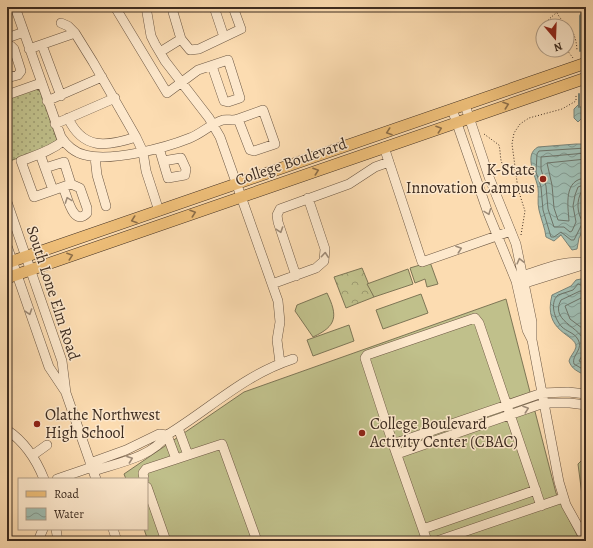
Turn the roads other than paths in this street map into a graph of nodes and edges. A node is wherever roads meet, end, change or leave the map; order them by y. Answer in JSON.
{"nodes":[{"id":1,"x":15,"y":7,"type":"edge"},
{"id":2,"x":115,"y":7,"type":"edge"},
{"id":3,"x":146,"y":7,"type":"edge"},
{"id":4,"x":214,"y":7,"type":"edge"},
{"id":5,"x":233,"y":7,"type":"edge"},
{"id":6,"x":173,"y":12,"type":"dead end"},
{"id":7,"x":61,"y":23,"type":"dead end"},
{"id":8,"x":24,"y":32,"type":"junction"},
{"id":9,"x":75,"y":33,"type":"junction"},
{"id":10,"x":224,"y":37,"type":"junction"},
{"id":11,"x":7,"y":38,"type":"edge"},
{"id":12,"x":181,"y":39,"type":"junction"},
{"id":13,"x":42,"y":45,"type":"junction"},
{"id":14,"x":7,"y":48,"type":"edge"},
{"id":15,"x":29,"y":49,"type":"junction"},
{"id":16,"x":160,"y":52,"type":"junction"},
{"id":17,"x":586,"y":63,"type":"edge"},
{"id":18,"x":21,"y":66,"type":"junction"},
{"id":19,"x":212,"y":66,"type":"dead end"},
{"id":20,"x":102,"y":77,"type":"junction"},
{"id":21,"x":7,"y":78,"type":"edge"},
{"id":22,"x":586,"y":78,"type":"edge"},
{"id":23,"x":7,"y":83,"type":"edge"},
{"id":24,"x":41,"y":83,"type":"junction"},
{"id":25,"x":182,"y":83,"type":"junction"},
{"id":26,"x":7,"y":95,"type":"edge"},
{"id":27,"x":61,"y":96,"type":"junction"},
{"id":28,"x":114,"y":98,"type":"junction"},
{"id":29,"x":47,"y":101,"type":"junction"},
{"id":30,"x":465,"y":105,"type":"junction"},
{"id":31,"x":452,"y":109,"type":"junction"},
{"id":32,"x":68,"y":118,"type":"junction"},
{"id":33,"x":469,"y":118,"type":"junction"},
{"id":34,"x":238,"y":119,"type":"junction"},
{"id":35,"x":457,"y":122,"type":"junction"},
{"id":36,"x":55,"y":124,"type":"junction"},
{"id":37,"x":214,"y":126,"type":"junction"},
{"id":38,"x":136,"y":137,"type":"junction"},
{"id":39,"x":63,"y":141,"type":"junction"},
{"id":40,"x":159,"y":148,"type":"junction"},
{"id":41,"x":384,"y":148,"type":"junction"},
{"id":42,"x":143,"y":152,"type":"junction"},
{"id":43,"x":40,"y":154,"type":"junction"},
{"id":44,"x":96,"y":157,"type":"junction"},
{"id":45,"x":163,"y":161,"type":"dead end"},
{"id":46,"x":389,"y":162,"type":"junction"},
{"id":47,"x":45,"y":168,"type":"junction"},
{"id":48,"x":237,"y":185,"type":"junction"},
{"id":49,"x":53,"y":190,"type":"junction"},
{"id":50,"x":241,"y":197,"type":"junction"},
{"id":51,"x":308,"y":198,"type":"junction"},
{"id":52,"x":7,"y":202,"type":"edge"},
{"id":53,"x":106,"y":206,"type":"dead end"},
{"id":54,"x":159,"y":211,"type":"junction"},
{"id":55,"x":511,"y":231,"type":"junction"},
{"id":56,"x":498,"y":236,"type":"junction"},
{"id":57,"x":7,"y":246,"type":"edge"},
{"id":58,"x":26,"y":257,"type":"junction"},
{"id":59,"x":10,"y":262,"type":"edge"},
{"id":60,"x":586,"y":263,"type":"edge"},
{"id":61,"x":30,"y":270,"type":"junction"},
{"id":62,"x":12,"y":276,"type":"edge"},
{"id":63,"x":296,"y":276,"type":"junction"},
{"id":64,"x":520,"y":281,"type":"junction"},
{"id":65,"x":272,"y":284,"type":"junction"},
{"id":66,"x":293,"y":359,"type":"dead end"},
{"id":67,"x":280,"y":364,"type":"junction"},
{"id":68,"x":542,"y":393,"type":"junction"},
{"id":69,"x":66,"y":394,"type":"junction"},
{"id":70,"x":586,"y":394,"type":"edge"},
{"id":71,"x":544,"y":403,"type":"junction"},
{"id":72,"x":507,"y":404,"type":"junction"},
{"id":73,"x":586,"y":405,"type":"edge"},
{"id":74,"x":511,"y":415,"type":"junction"},
{"id":75,"x":178,"y":428,"type":"junction"},
{"id":76,"x":7,"y":430,"type":"edge"},
{"id":77,"x":167,"y":435,"type":"junction"},
{"id":78,"x":393,"y":444,"type":"junction"},
{"id":79,"x":47,"y":445,"type":"dead end"},
{"id":80,"x":397,"y":454,"type":"junction"},
{"id":81,"x":33,"y":455,"type":"junction"},
{"id":82,"x":188,"y":455,"type":"junction"},
{"id":83,"x":176,"y":459,"type":"junction"},
{"id":84,"x":93,"y":470,"type":"edge"},
{"id":85,"x":44,"y":478,"type":"edge"},
{"id":86,"x":61,"y":478,"type":"edge"},
{"id":87,"x":144,"y":478,"type":"edge"},
{"id":88,"x":148,"y":490,"type":"edge"},
{"id":89,"x":536,"y":490,"type":"junction"},
{"id":90,"x":563,"y":498,"type":"junction"},
{"id":91,"x":541,"y":506,"type":"junction"},
{"id":92,"x":43,"y":530,"type":"edge"},
{"id":93,"x":56,"y":530,"type":"edge"},
{"id":94,"x":113,"y":530,"type":"edge"},
{"id":95,"x":423,"y":530,"type":"junction"},
{"id":96,"x":38,"y":541,"type":"edge"},
{"id":97,"x":58,"y":541,"type":"edge"},
{"id":98,"x":117,"y":541,"type":"edge"},
{"id":99,"x":166,"y":541,"type":"edge"},
{"id":100,"x":257,"y":541,"type":"edge"},
{"id":101,"x":427,"y":541,"type":"edge"},
{"id":102,"x":437,"y":541,"type":"edge"},
{"id":103,"x":586,"y":541,"type":"edge"}],
"edges":[{"from":1,"to":8,"type":"street"},
{"from":2,"to":25,"type":"street"},
{"from":3,"to":16,"type":"street"},
{"from":4,"to":10,"type":"street"},
{"from":5,"to":10,"type":"street"},
{"from":6,"to":12,"type":"street"},
{"from":7,"to":9,"type":"street"},
{"from":8,"to":11,"type":"street"},
{"from":8,"to":15,"type":"street"},
{"from":9,"to":13,"type":"street"},
{"from":9,"to":20,"type":"street"},
{"from":10,"to":12,"type":"street"},
{"from":12,"to":16,"type":"street"},
{"from":13,"to":15,"type":"street"},
{"from":13,"to":27,"type":"street"},
{"from":14,"to":18,"type":"street"},
{"from":15,"to":24,"type":"street"},
{"from":16,"to":25,"type":"street"},
{"from":17,"to":30,"type":"main road","name":"College Boulevard"},
{"from":18,"to":21,"type":"street"},
{"from":18,"to":23,"type":"street"},
{"from":19,"to":25,"type":"street"},
{"from":20,"to":27,"type":"street"},
{"from":20,"to":28,"type":"street"},
{"from":33,"to":22,"type":"main road","name":"College Boulevard","one_way":true},
{"from":24,"to":26,"type":"street"},
{"from":24,"to":29,"type":"street"},
{"from":25,"to":37,"type":"street"},
{"from":27,"to":29,"type":"street"},
{"from":28,"to":32,"type":"street"},
{"from":28,"to":38,"type":"street"},
{"from":29,"to":36,"type":"street"},
{"from":30,"to":31,"type":"main road","name":"College Boulevard"},
{"from":30,"to":33,"type":"street"},
{"from":31,"to":35,"type":"street"},
{"from":31,"to":48,"type":"main road","name":"College Boulevard","one_way":true},
{"from":32,"to":36,"type":"street"},
{"from":32,"to":38,"type":"street"},
{"from":33,"to":35,"type":"main road","name":"College Boulevard"},
{"from":33,"to":55,"type":"street"},
{"from":34,"to":34,"type":"street"},
{"from":34,"to":37,"type":"street"},
{"from":41,"to":35,"type":"main road","name":"College Boulevard","one_way":true},
{"from":35,"to":56,"type":"street","one_way":true},
{"from":36,"to":39,"type":"street"},
{"from":37,"to":40,"type":"street"},
{"from":37,"to":48,"type":"street"},
{"from":38,"to":42,"type":"street"},
{"from":39,"to":43,"type":"street"},
{"from":39,"to":44,"type":"street"},
{"from":40,"to":42,"type":"street"},
{"from":40,"to":45,"type":"street"},
{"from":41,"to":46,"type":"street"},
{"from":50,"to":41,"type":"main road","name":"College Boulevard","one_way":true},
{"from":42,"to":44,"type":"street"},
{"from":42,"to":54,"type":"street"},
{"from":43,"to":47,"type":"street"},
{"from":43,"to":49,"type":"street"},
{"from":44,"to":53,"type":"street"},
{"from":46,"to":51,"type":"street"},
{"from":46,"to":56,"type":"street","one_way":true},
{"from":47,"to":49,"type":"street"},
{"from":47,"to":49,"type":"street"},
{"from":48,"to":50,"type":"street"},
{"from":48,"to":54,"type":"main road","name":"College Boulevard"},
{"from":61,"to":50,"type":"main road","name":"College Boulevard","one_way":true},
{"from":50,"to":65,"type":"street"},
{"from":63,"to":51,"type":"street","one_way":true},
{"from":51,"to":63,"type":"street","one_way":true},
{"from":52,"to":58,"type":"street","name":"South Lone Elm Road"},
{"from":54,"to":58,"type":"main road","name":"College Boulevard","one_way":true},
{"from":55,"to":56,"type":"street"},
{"from":64,"to":55,"type":"street","one_way":true},
{"from":56,"to":64,"type":"street"},
{"from":57,"to":59,"type":"street","name":"South Lone Elm Road"},
{"from":58,"to":59,"type":"main road","name":"College Boulevard"},
{"from":58,"to":61,"type":"street","name":"South Lone Elm Road"},
{"from":59,"to":62,"type":"street","name":"South Lone Elm Road"},
{"from":60,"to":64,"type":"street"},
{"from":61,"to":62,"type":"main road","name":"College Boulevard"},
{"from":61,"to":69,"type":"street","name":"South Lone Elm Road"},
{"from":62,"to":69,"type":"street","name":"South Lone Elm Road","one_way":true},
{"from":63,"to":65,"type":"street"},
{"from":64,"to":68,"type":"street"},
{"from":65,"to":67,"type":"street"},
{"from":66,"to":67,"type":"street"},
{"from":67,"to":75,"type":"street"},
{"from":68,"to":70,"type":"street"},
{"from":68,"to":71,"type":"street"},
{"from":68,"to":72,"type":"street"},
{"from":69,"to":84,"type":"street","name":"South Lone Elm Road"},
{"from":71,"to":73,"type":"street"},
{"from":74,"to":71,"type":"street","one_way":true},
{"from":71,"to":90,"type":"street"},
{"from":72,"to":74,"type":"street"},
{"from":72,"to":78,"type":"street"},
{"from":72,"to":78,"type":"street"},
{"from":74,"to":80,"type":"street"},
{"from":74,"to":89,"type":"street"},
{"from":75,"to":77,"type":"street"},
{"from":75,"to":82,"type":"street"},
{"from":76,"to":81,"type":"street"},
{"from":77,"to":83,"type":"street"},
{"from":77,"to":84,"type":"street"},
{"from":78,"to":80,"type":"street"},
{"from":79,"to":81,"type":"street"},
{"from":80,"to":95,"type":"street"},
{"from":81,"to":85,"type":"street"},
{"from":82,"to":83,"type":"street"},
{"from":82,"to":100,"type":"street"},
{"from":83,"to":87,"type":"street"},
{"from":84,"to":86,"type":"street"},
{"from":88,"to":99,"type":"street"},
{"from":89,"to":91,"type":"street"},
{"from":89,"to":95,"type":"street"},
{"from":90,"to":91,"type":"street"},
{"from":90,"to":103,"type":"street"},
{"from":91,"to":102,"type":"street"},
{"from":92,"to":96,"type":"street"},
{"from":93,"to":97,"type":"street"},
{"from":94,"to":98,"type":"street"},
{"from":95,"to":101,"type":"street"}]}
